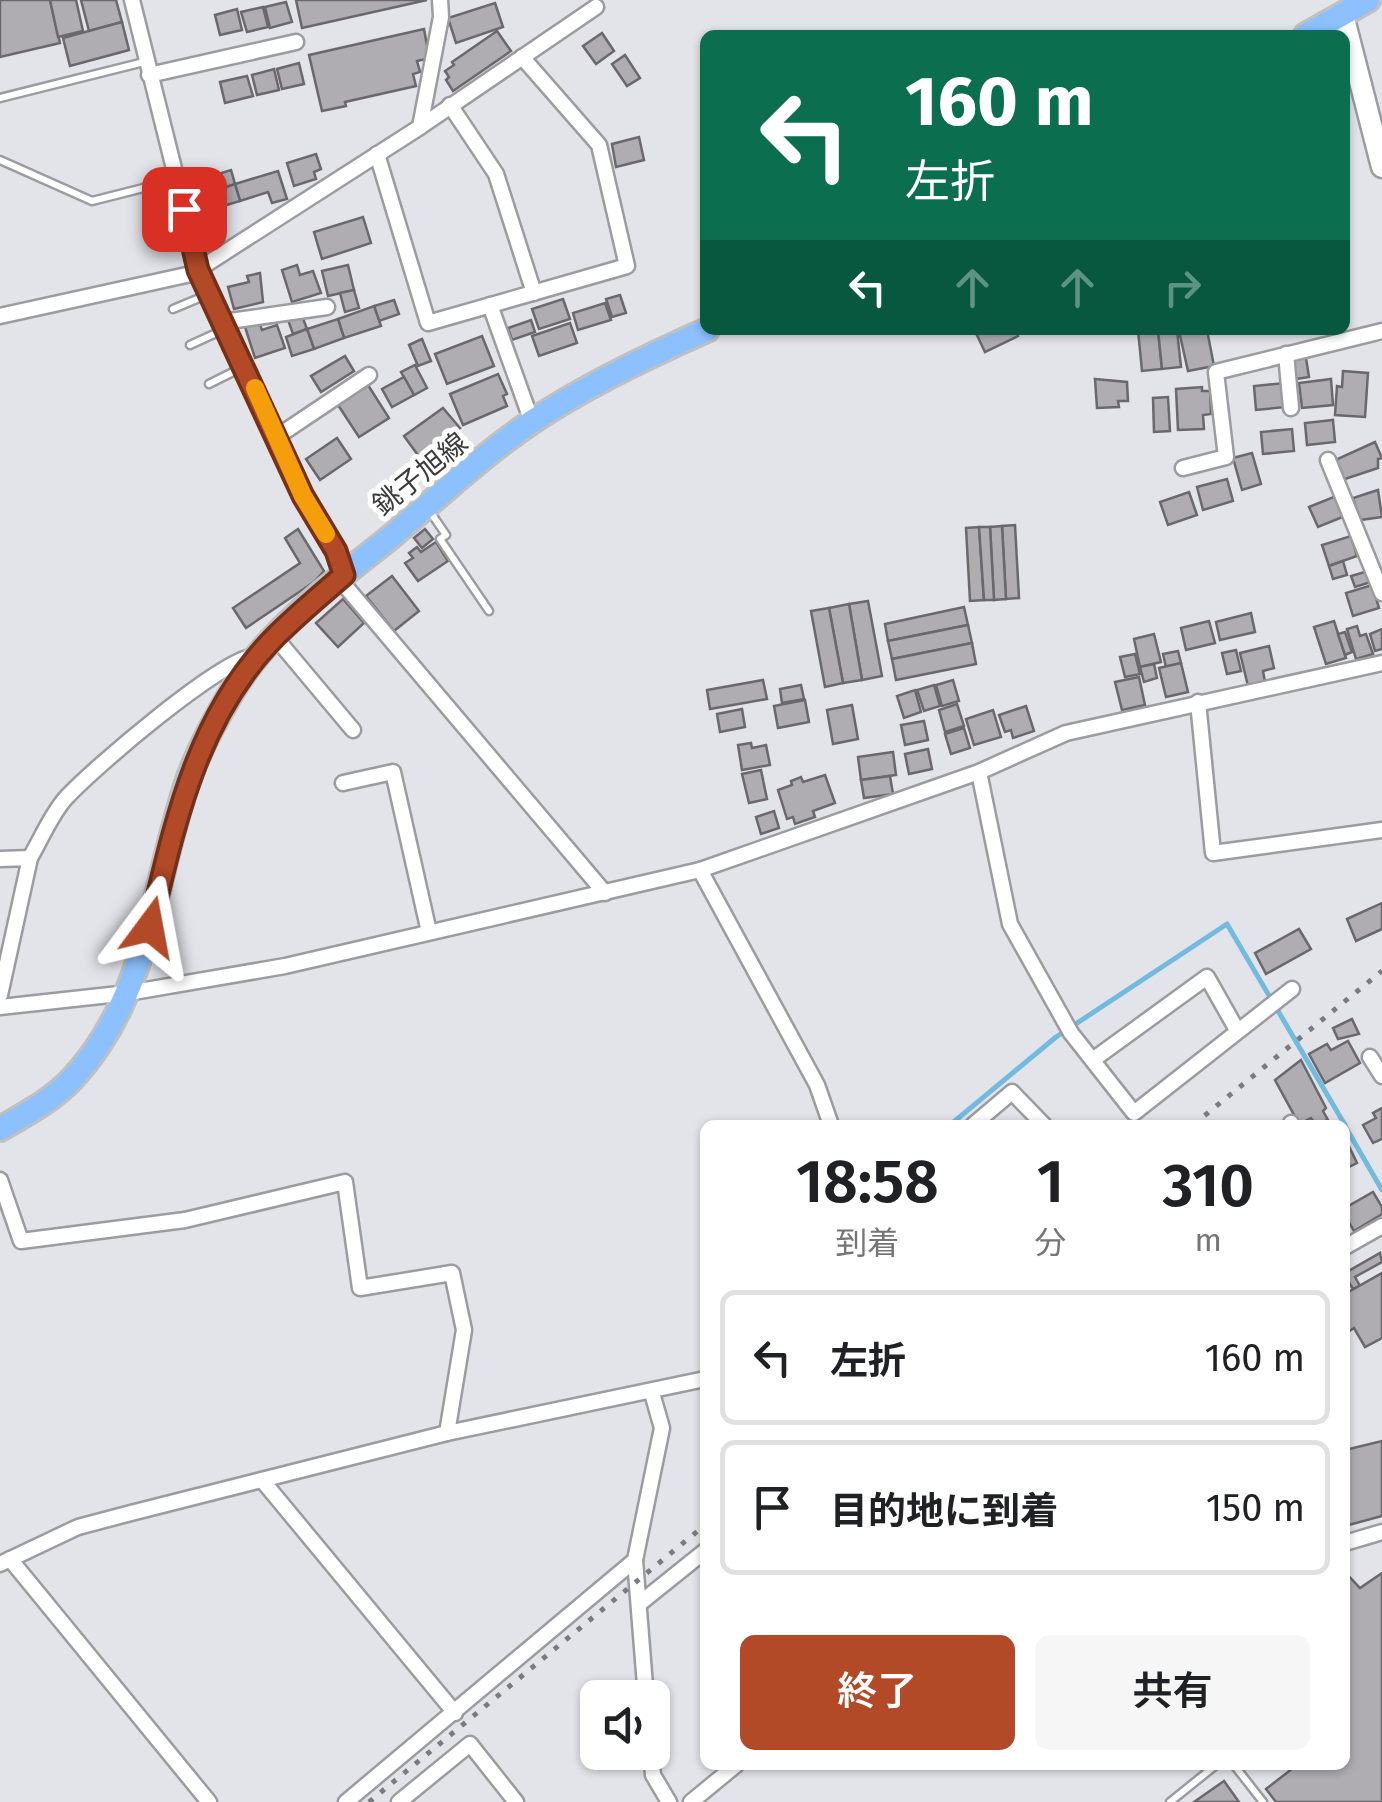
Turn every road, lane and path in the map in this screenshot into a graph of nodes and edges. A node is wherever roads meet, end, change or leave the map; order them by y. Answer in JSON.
{"nodes":[{"id":1,"x":132,"y":0,"type":"edge"},
{"id":2,"x":440,"y":0,"type":"edge"},
{"id":3,"x":1368,"y":0,"type":"edge"},
{"id":4,"x":1341,"y":7,"type":"edge"},
{"id":5,"x":596,"y":8,"type":"dead end"},
{"id":6,"x":1312,"y":30,"type":"edge"},
{"id":7,"x":1350,"y":38,"type":"edge"},
{"id":8,"x":296,"y":42,"type":"dead end"},
{"id":9,"x":522,"y":57,"type":"junction"},
{"id":10,"x":148,"y":68,"type":"junction"},
{"id":11,"x":0,"y":98,"type":"edge"},
{"id":12,"x":450,"y":105,"type":"junction"},
{"id":13,"x":420,"y":127,"type":"junction"},
{"id":14,"x":1377,"y":129,"type":"edge"},
{"id":15,"x":377,"y":154,"type":"junction"},
{"id":16,"x":0,"y":160,"type":"edge"},
{"id":17,"x":1382,"y":166,"type":"edge"},
{"id":18,"x":176,"y":179,"type":"junction"},
{"id":19,"x":198,"y":270,"type":"junction"},
{"id":20,"x":534,"y":293,"type":"junction"},
{"id":21,"x":210,"y":294,"type":"junction"},
{"id":22,"x":490,"y":305,"type":"junction"},
{"id":23,"x":327,"y":306,"type":"dead end"},
{"id":24,"x":173,"y":309,"type":"dead end"},
{"id":25,"x":0,"y":316,"type":"edge"},
{"id":26,"x":225,"y":325,"type":"junction"},
{"id":27,"x":1382,"y":330,"type":"edge"},
{"id":28,"x":700,"y":333,"type":"edge"},
{"id":29,"x":190,"y":345,"type":"dead end"},
{"id":30,"x":1286,"y":354,"type":"junction"},
{"id":31,"x":244,"y":366,"type":"junction"},
{"id":32,"x":369,"y":375,"type":"dead end"},
{"id":33,"x":209,"y":384,"type":"dead end"},
{"id":34,"x":1291,"y":408,"type":"dead end"},
{"id":35,"x":532,"y":422,"type":"junction"},
{"id":36,"x":278,"y":436,"type":"junction"},
{"id":37,"x":1328,"y":460,"type":"dead end"},
{"id":38,"x":1183,"y":468,"type":"dead end"},
{"id":39,"x":427,"y":507,"type":"junction"},
{"id":40,"x":344,"y":575,"type":"junction"},
{"id":41,"x":1382,"y":593,"type":"edge"},
{"id":42,"x":489,"y":610,"type":"dead end"},
{"id":43,"x":275,"y":637,"type":"junction"},
{"id":44,"x":258,"y":656,"type":"junction"},
{"id":45,"x":1382,"y":663,"type":"edge"},
{"id":46,"x":1198,"y":702,"type":"junction"},
{"id":47,"x":352,"y":730,"type":"dead end"},
{"id":48,"x":979,"y":772,"type":"junction"},
{"id":49,"x":342,"y":783,"type":"dead end"},
{"id":50,"x":1382,"y":830,"type":"edge"},
{"id":51,"x":30,"y":858,"type":"junction"},
{"id":52,"x":0,"y":859,"type":"edge"},
{"id":53,"x":700,"y":870,"type":"junction"},
{"id":54,"x":605,"y":893,"type":"junction"},
{"id":55,"x":430,"y":932,"type":"junction"},
{"id":56,"x":1292,"y":989,"type":"dead end"},
{"id":57,"x":128,"y":992,"type":"junction"},
{"id":58,"x":0,"y":994,"type":"edge"},
{"id":59,"x":0,"y":1007,"type":"edge"},
{"id":60,"x":1236,"y":1030,"type":"junction"},
{"id":61,"x":1370,"y":1057,"type":"dead end"},
{"id":62,"x":1094,"y":1059,"type":"junction"},
{"id":63,"x":1382,"y":1076,"type":"edge"},
{"id":64,"x":829,"y":1120,"type":"edge"},
{"id":65,"x":979,"y":1120,"type":"edge"},
{"id":66,"x":1039,"y":1120,"type":"edge"},
{"id":67,"x":0,"y":1130,"type":"edge"},
{"id":68,"x":0,"y":1180,"type":"edge"},
{"id":69,"x":1382,"y":1226,"type":"edge"},
{"id":70,"x":1350,"y":1243,"type":"edge"},
{"id":71,"x":700,"y":1381,"type":"edge"},
{"id":72,"x":652,"y":1393,"type":"junction"},
{"id":73,"x":447,"y":1433,"type":"junction"},
{"id":74,"x":262,"y":1480,"type":"junction"},
{"id":75,"x":1382,"y":1532,"type":"edge"},
{"id":76,"x":1350,"y":1542,"type":"edge"},
{"id":77,"x":700,"y":1554,"type":"edge"},
{"id":78,"x":635,"y":1560,"type":"junction"},
{"id":79,"x":5,"y":1562,"type":"edge"},
{"id":80,"x":638,"y":1604,"type":"junction"},
{"id":81,"x":644,"y":1680,"type":"edge"},
{"id":82,"x":455,"y":1712,"type":"junction"},
{"id":83,"x":652,"y":1770,"type":"edge"},
{"id":84,"x":730,"y":1770,"type":"edge"},
{"id":85,"x":1210,"y":1770,"type":"edge"},
{"id":86,"x":1238,"y":1770,"type":"edge"},
{"id":87,"x":210,"y":1802,"type":"edge"},
{"id":88,"x":346,"y":1802,"type":"edge"},
{"id":89,"x":400,"y":1802,"type":"edge"},
{"id":90,"x":516,"y":1802,"type":"edge"},
{"id":91,"x":669,"y":1802,"type":"edge"},
{"id":92,"x":691,"y":1802,"type":"edge"},
{"id":93,"x":1170,"y":1802,"type":"edge"},
{"id":94,"x":1264,"y":1802,"type":"edge"}],
"edges":[{"from":1,"to":10,"type":"street"},
{"from":2,"to":13,"type":"street"},
{"from":3,"to":4,"type":"main road"},
{"from":4,"to":6,"type":"main road"},
{"from":5,"to":9,"type":"street"},
{"from":7,"to":14,"type":"street"},
{"from":8,"to":10,"type":"street"},
{"from":9,"to":12,"type":"street"},
{"from":9,"to":20,"type":"street"},
{"from":10,"to":11,"type":"lane"},
{"from":10,"to":18,"type":"street"},
{"from":12,"to":13,"type":"street"},
{"from":12,"to":20,"type":"street"},
{"from":13,"to":15,"type":"street"},
{"from":14,"to":17,"type":"street"},
{"from":15,"to":19,"type":"street"},
{"from":15,"to":22,"type":"street"},
{"from":16,"to":18,"type":"lane"},
{"from":18,"to":19,"type":"street"},
{"from":19,"to":21,"type":"street"},
{"from":19,"to":25,"type":"street"},
{"from":20,"to":22,"type":"street"},
{"from":21,"to":24,"type":"lane"},
{"from":21,"to":26,"type":"street"},
{"from":22,"to":35,"type":"street"},
{"from":23,"to":26,"type":"street"},
{"from":26,"to":29,"type":"lane"},
{"from":26,"to":31,"type":"street"},
{"from":27,"to":30,"type":"street"},
{"from":28,"to":35,"type":"main road","name":"銚子旭線"},
{"from":30,"to":34,"type":"street"},
{"from":30,"to":38,"type":"street"},
{"from":31,"to":33,"type":"lane"},
{"from":31,"to":36,"type":"street"},
{"from":32,"to":36,"type":"street"},
{"from":35,"to":39,"type":"main road","name":"銚子旭線"},
{"from":36,"to":40,"type":"street"},
{"from":37,"to":41,"type":"street"},
{"from":39,"to":40,"type":"main road","name":"銚子旭線"},
{"from":39,"to":42,"type":"lane"},
{"from":40,"to":43,"type":"main road","name":"銚子旭線"},
{"from":40,"to":54,"type":"street"},
{"from":43,"to":44,"type":"main road","name":"銚子旭線"},
{"from":43,"to":47,"type":"street"},
{"from":44,"to":51,"type":"street"},
{"from":44,"to":57,"type":"main road","name":"銚子旭線"},
{"from":45,"to":46,"type":"street"},
{"from":46,"to":48,"type":"street"},
{"from":46,"to":50,"type":"street"},
{"from":48,"to":53,"type":"street"},
{"from":48,"to":62,"type":"street"},
{"from":49,"to":55,"type":"street"},
{"from":51,"to":52,"type":"street"},
{"from":51,"to":58,"type":"street"},
{"from":53,"to":54,"type":"street"},
{"from":53,"to":64,"type":"street"},
{"from":54,"to":55,"type":"street"},
{"from":55,"to":57,"type":"street"},
{"from":56,"to":60,"type":"street"},
{"from":57,"to":59,"type":"street"},
{"from":57,"to":67,"type":"main road","name":"銚子旭線"},
{"from":60,"to":62,"type":"street"},
{"from":60,"to":62,"type":"street"},
{"from":61,"to":63,"type":"street"},
{"from":65,"to":66,"type":"street"},
{"from":68,"to":73,"type":"street"},
{"from":69,"to":70,"type":"street"},
{"from":71,"to":72,"type":"street"},
{"from":72,"to":73,"type":"street"},
{"from":72,"to":78,"type":"street"},
{"from":73,"to":74,"type":"street"},
{"from":74,"to":79,"type":"street"},
{"from":74,"to":82,"type":"street"},
{"from":75,"to":76,"type":"street"},
{"from":77,"to":80,"type":"street"},
{"from":78,"to":80,"type":"street"},
{"from":78,"to":82,"type":"street"},
{"from":79,"to":87,"type":"street"},
{"from":80,"to":81,"type":"street"},
{"from":82,"to":88,"type":"street"},
{"from":83,"to":91,"type":"street"},
{"from":84,"to":92,"type":"street"},
{"from":85,"to":93,"type":"lane"},
{"from":86,"to":94,"type":"lane"},
{"from":89,"to":90,"type":"street"}]}
